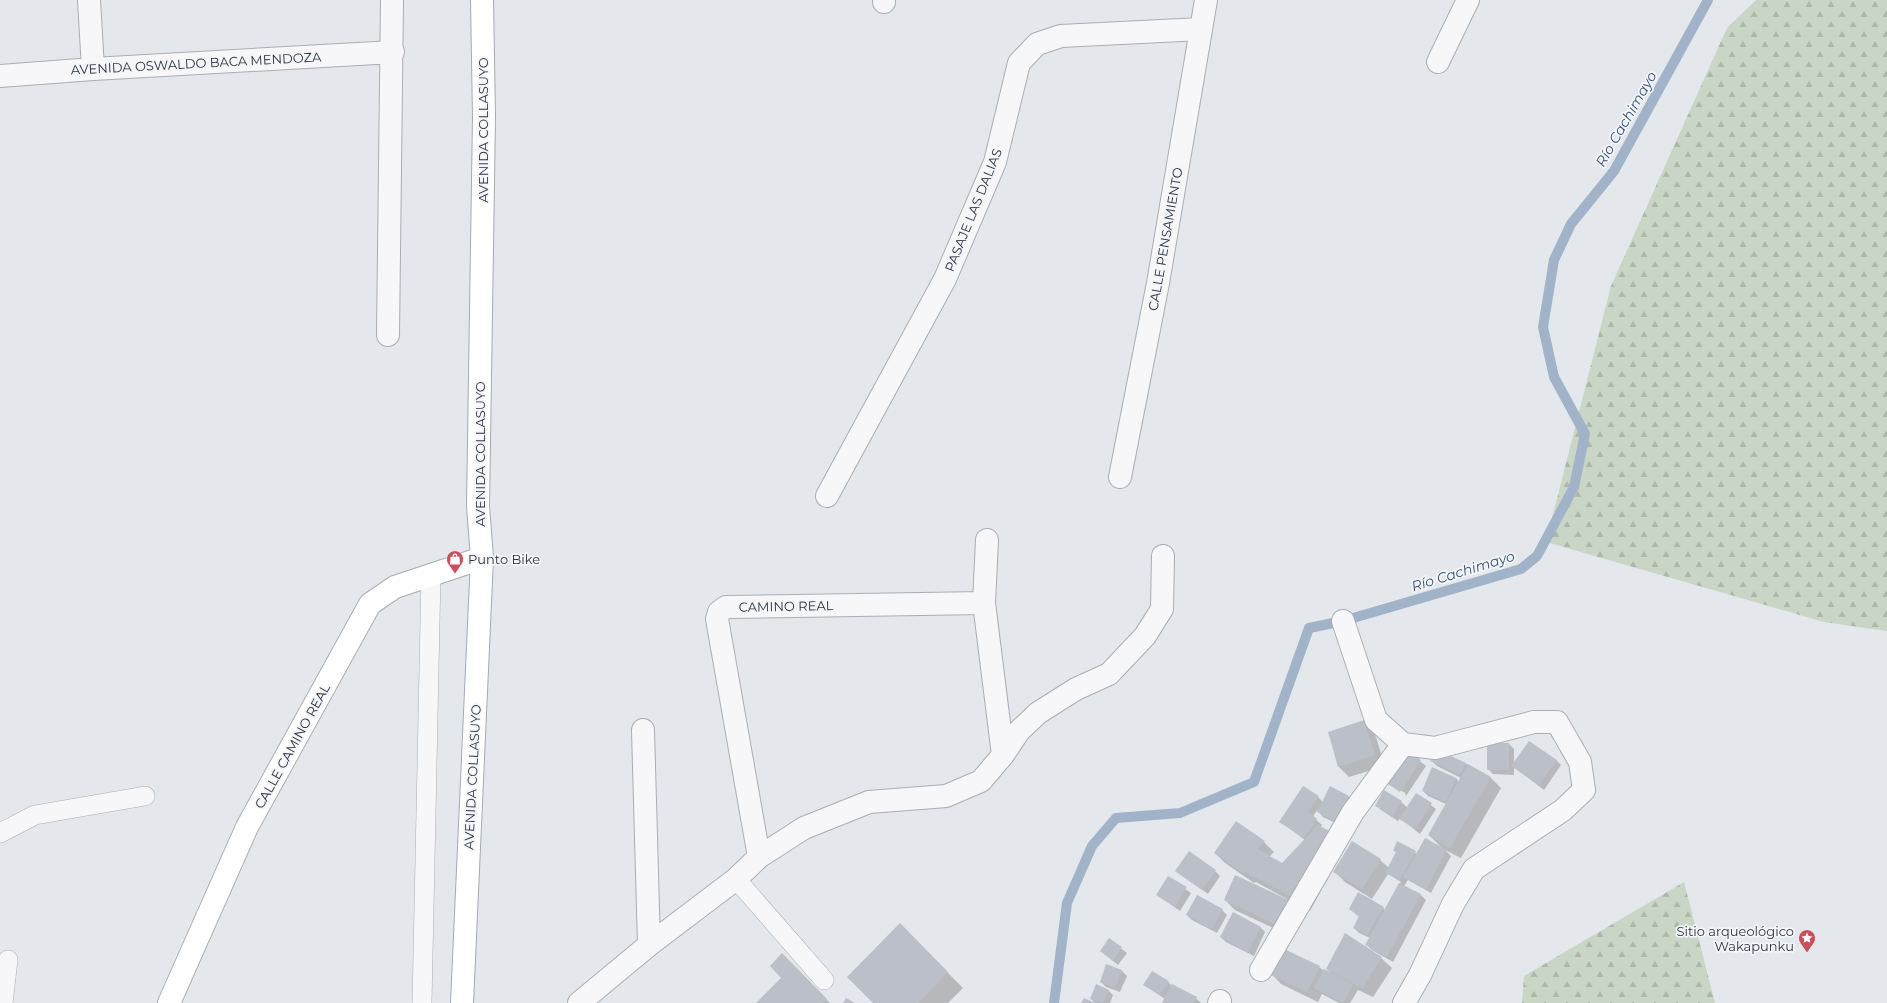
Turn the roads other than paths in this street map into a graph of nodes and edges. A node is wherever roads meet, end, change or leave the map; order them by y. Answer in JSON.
{"nodes":[{"id":1,"x":90,"y":0,"type":"edge"},
{"id":2,"x":392,"y":0,"type":"edge"},
{"id":3,"x":482,"y":0,"type":"edge"},
{"id":4,"x":1206,"y":0,"type":"edge"},
{"id":5,"x":1468,"y":0,"type":"edge"},
{"id":6,"x":1201,"y":29,"type":"junction"},
{"id":7,"x":393,"y":52,"type":"junction"},
{"id":8,"x":1438,"y":62,"type":"dead end"},
{"id":9,"x":93,"y":69,"type":"junction"},
{"id":10,"x":0,"y":76,"type":"edge"},
{"id":11,"x":388,"y":335,"type":"dead end"},
{"id":12,"x":1120,"y":477,"type":"dead end"},
{"id":13,"x":827,"y":496,"type":"dead end"},
{"id":14,"x":988,"y":540,"type":"dead end"},
{"id":15,"x":1163,"y":556,"type":"dead end"},
{"id":16,"x":482,"y":558,"type":"junction"},
{"id":17,"x":431,"y":574,"type":"junction"},
{"id":18,"x":984,"y":603,"type":"junction"},
{"id":19,"x":1343,"y":621,"type":"dead end"},
{"id":20,"x":643,"y":730,"type":"dead end"},
{"id":21,"x":1403,"y":744,"type":"junction"},
{"id":22,"x":1003,"y":755,"type":"junction"},
{"id":23,"x":145,"y":796,"type":"dead end"},
{"id":24,"x":0,"y":833,"type":"edge"},
{"id":25,"x":759,"y":858,"type":"junction"},
{"id":26,"x":736,"y":879,"type":"junction"},
{"id":27,"x":649,"y":945,"type":"junction"},
{"id":28,"x":8,"y":960,"type":"dead end"},
{"id":29,"x":1261,"y":970,"type":"dead end"},
{"id":30,"x":824,"y":980,"type":"dead end"},
{"id":31,"x":3,"y":1003,"type":"edge"},
{"id":32,"x":169,"y":1003,"type":"edge"},
{"id":33,"x":422,"y":1003,"type":"edge"},
{"id":34,"x":462,"y":1003,"type":"edge"},
{"id":35,"x":579,"y":1003,"type":"edge"},
{"id":36,"x":1404,"y":1003,"type":"edge"}],
"edges":[{"from":1,"to":9,"type":"street"},
{"from":2,"to":7,"type":"street"},
{"from":3,"to":16,"type":"main road","name":"AVENIDA COLLASUYO"},
{"from":4,"to":6,"type":"street","name":"CALLE PENSAMIENTO"},
{"from":5,"to":8,"type":"street"},
{"from":6,"to":12,"type":"street","name":"CALLE PENSAMIENTO"},
{"from":6,"to":13,"type":"street","name":"PASAJE LAS DALIAS"},
{"from":7,"to":9,"type":"street","name":"AVENIDA OSWALDO BACA MENDOZA"},
{"from":7,"to":11,"type":"street"},
{"from":9,"to":10,"type":"street","name":"AVENIDA OSWALDO BACA MENDOZA"},
{"from":14,"to":18,"type":"street"},
{"from":15,"to":22,"type":"street"},
{"from":16,"to":17,"type":"main road","name":"CALLE CAMINO REAL"},
{"from":16,"to":34,"type":"main road","name":"AVENIDA COLLASUYO"},
{"from":17,"to":32,"type":"main road","name":"CALLE CAMINO REAL"},
{"from":17,"to":33,"type":"lane"},
{"from":18,"to":22,"type":"street"},
{"from":18,"to":25,"type":"street","name":"CAMINO REAL"},
{"from":19,"to":21,"type":"street"},
{"from":20,"to":27,"type":"street"},
{"from":21,"to":29,"type":"street"},
{"from":21,"to":36,"type":"street"},
{"from":22,"to":25,"type":"street"},
{"from":23,"to":24,"type":"lane"},
{"from":25,"to":26,"type":"street"},
{"from":26,"to":27,"type":"street"},
{"from":26,"to":30,"type":"lane"},
{"from":27,"to":35,"type":"street"},
{"from":28,"to":31,"type":"lane"}]}
